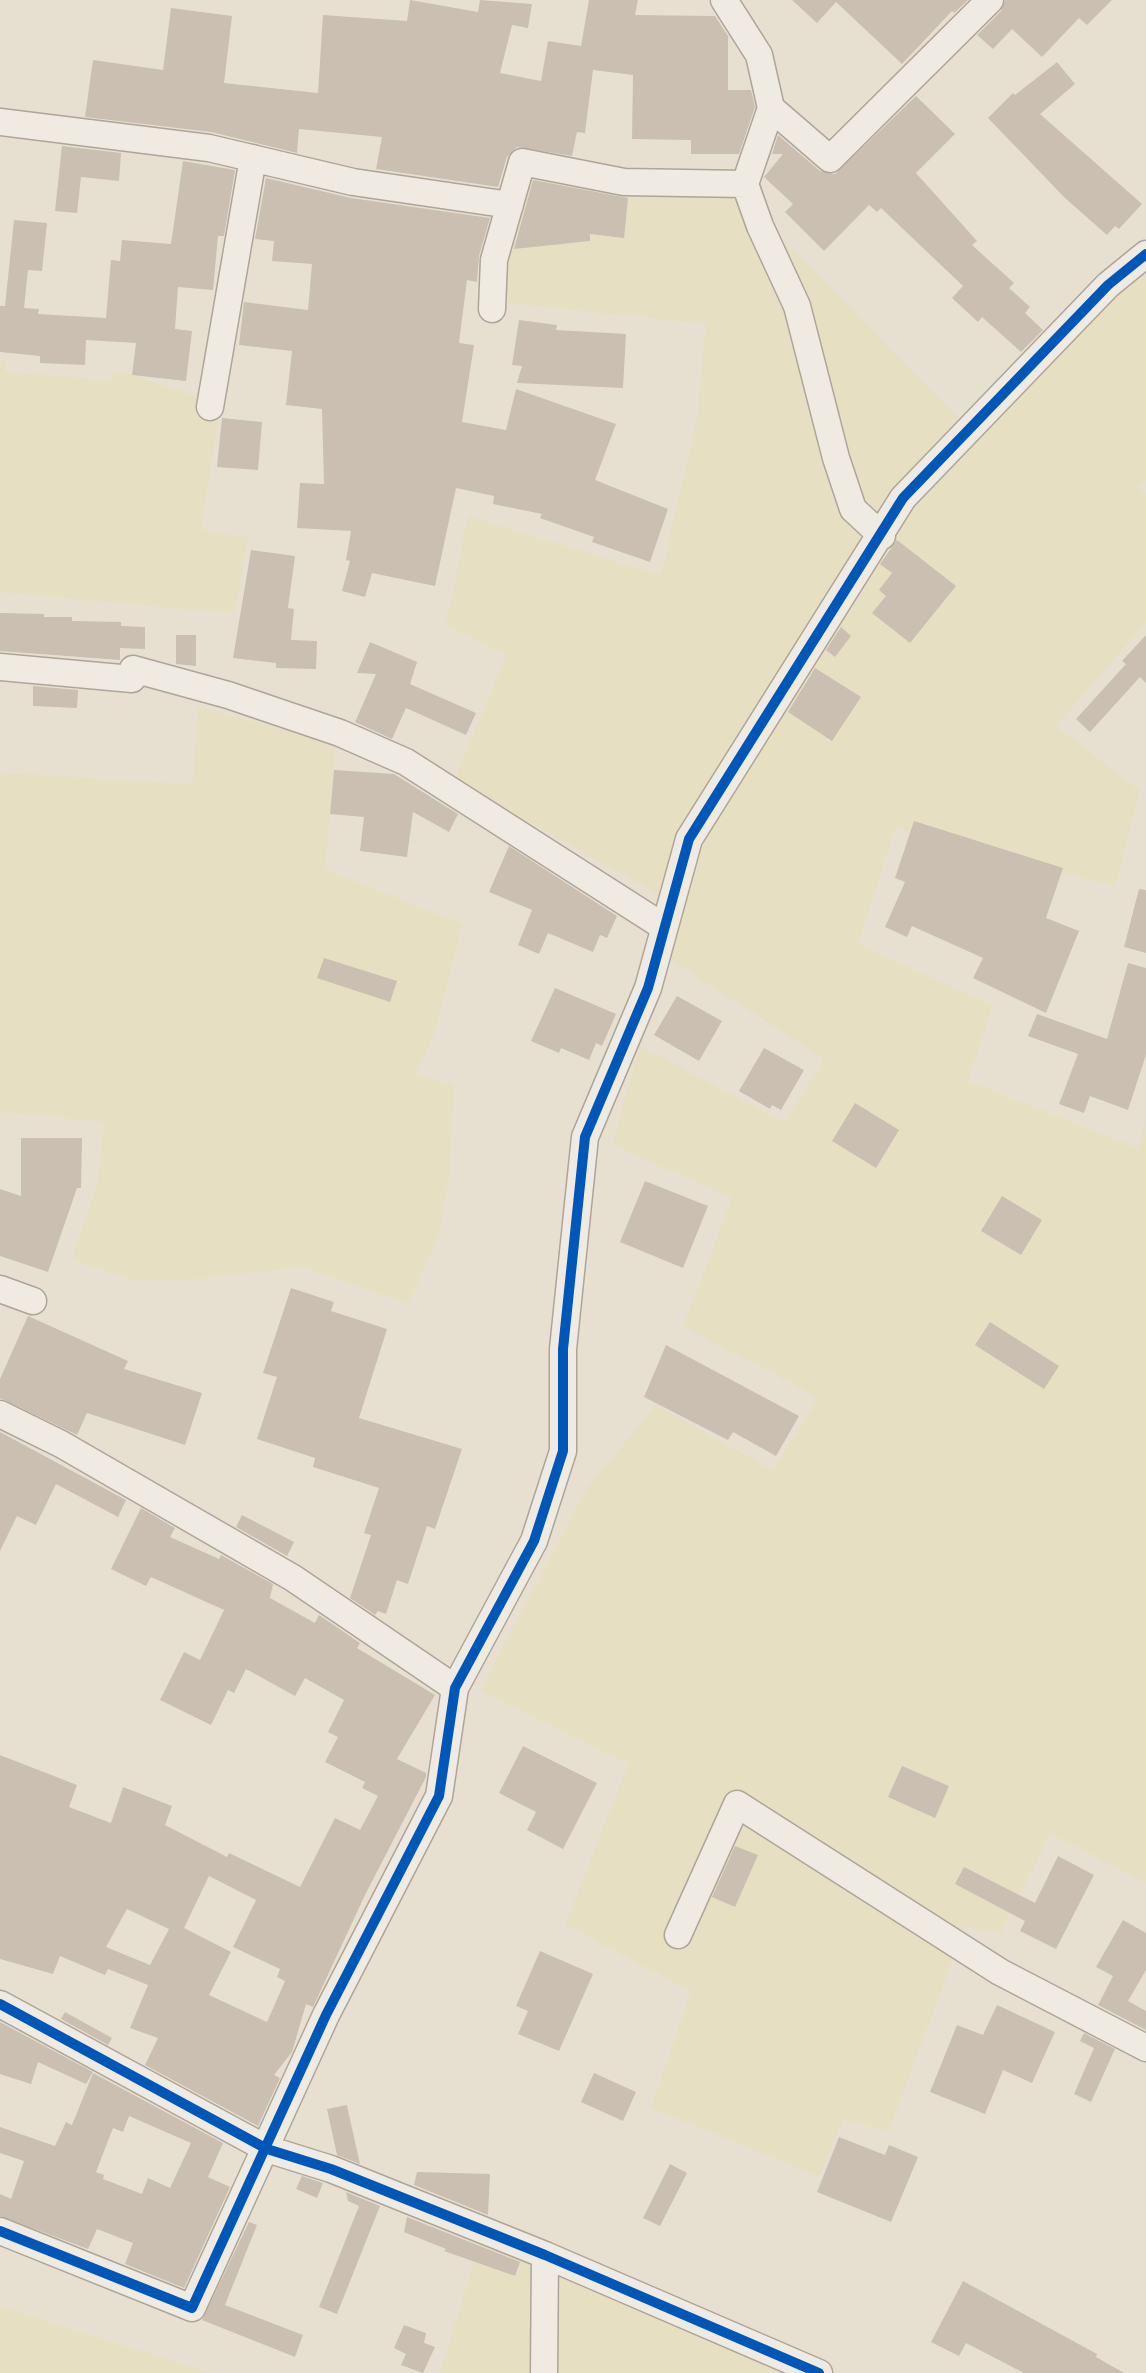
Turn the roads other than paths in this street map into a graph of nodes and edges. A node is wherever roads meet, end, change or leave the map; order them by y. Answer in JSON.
{"nodes":[{"id":1,"x":724,"y":0,"type":"edge"},
{"id":2,"x":990,"y":0,"type":"edge"},
{"id":3,"x":771,"y":108,"type":"junction"},
{"id":4,"x":0,"y":122,"type":"edge"},
{"id":5,"x":253,"y":158,"type":"junction"},
{"id":6,"x":745,"y":184,"type":"junction"},
{"id":7,"x":510,"y":205,"type":"junction"},
{"id":8,"x":1146,"y":254,"type":"edge"},
{"id":9,"x":492,"y":309,"type":"dead end"},
{"id":10,"x":210,"y":407,"type":"dead end"},
{"id":11,"x":882,"y":536,"type":"junction"},
{"id":12,"x":0,"y":667,"type":"edge"},
{"id":13,"x":664,"y":927,"type":"junction"},
{"id":14,"x":0,"y":1289,"type":"edge"},
{"id":15,"x":33,"y":1301,"type":"dead end"},
{"id":16,"x":0,"y":1414,"type":"edge"},
{"id":17,"x":455,"y":1688,"type":"junction"},
{"id":18,"x":678,"y":1935,"type":"dead end"},
{"id":19,"x":0,"y":2004,"type":"edge"},
{"id":20,"x":1146,"y":2048,"type":"edge"},
{"id":21,"x":267,"y":2149,"type":"junction"},
{"id":22,"x":0,"y":2231,"type":"edge"},
{"id":23,"x":545,"y":2255,"type":"junction"},
{"id":24,"x":544,"y":2373,"type":"edge"},
{"id":25,"x":818,"y":2373,"type":"edge"}],
"edges":[{"from":1,"to":3,"type":"street"},
{"from":2,"to":3,"type":"street"},
{"from":3,"to":6,"type":"street"},
{"from":4,"to":5,"type":"street"},
{"from":5,"to":7,"type":"street"},
{"from":5,"to":10,"type":"street"},
{"from":6,"to":7,"type":"street"},
{"from":6,"to":11,"type":"street"},
{"from":7,"to":9,"type":"street"},
{"from":8,"to":11,"type":"street"},
{"from":11,"to":13,"type":"street"},
{"from":12,"to":13,"type":"street"},
{"from":13,"to":17,"type":"street"},
{"from":14,"to":15,"type":"street"},
{"from":16,"to":17,"type":"street"},
{"from":17,"to":21,"type":"street"},
{"from":18,"to":20,"type":"street"},
{"from":19,"to":21,"type":"street"},
{"from":21,"to":22,"type":"street"},
{"from":21,"to":23,"type":"street"},
{"from":23,"to":24,"type":"street"},
{"from":23,"to":25,"type":"street"}]}
